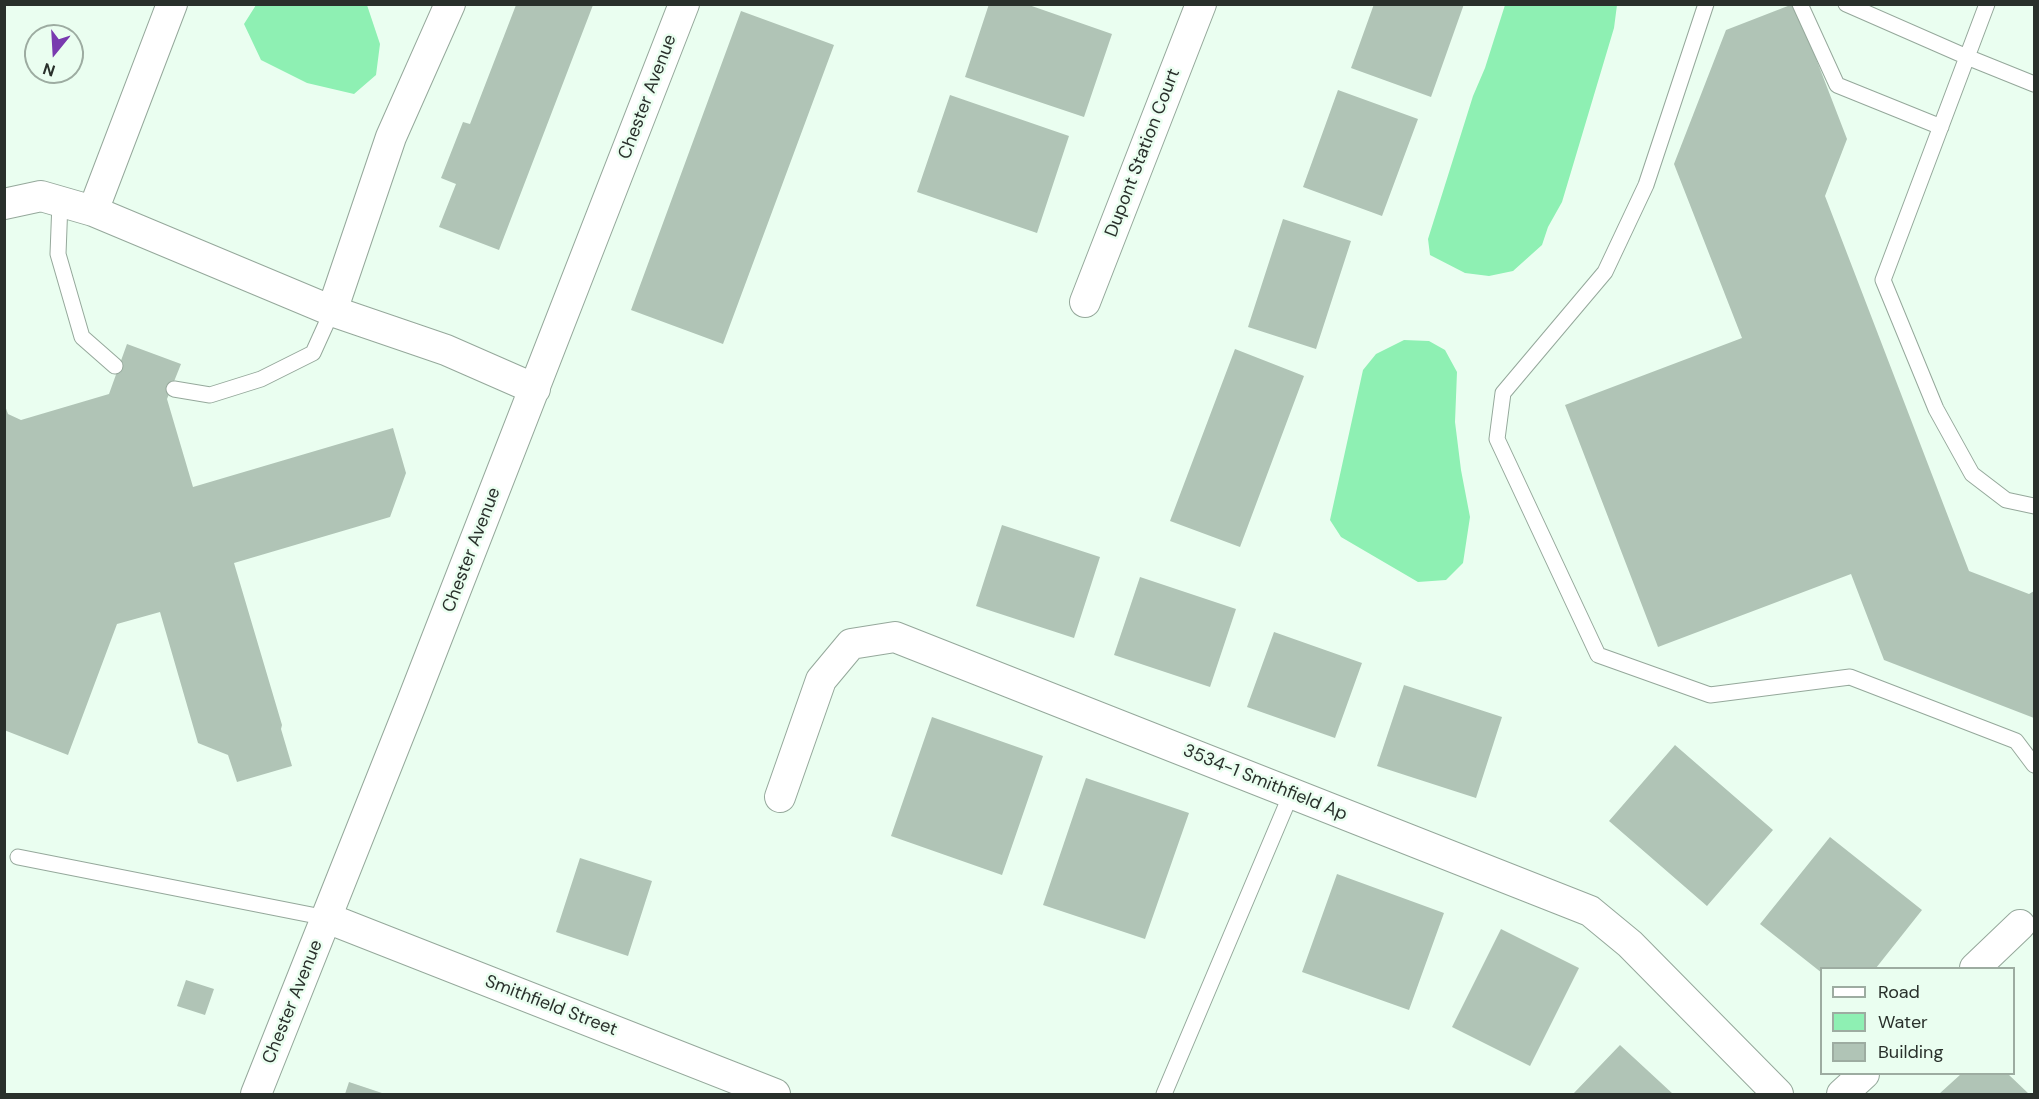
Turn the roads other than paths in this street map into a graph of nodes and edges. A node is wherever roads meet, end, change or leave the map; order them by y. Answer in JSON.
{"nodes":[{"id":1,"x":172,"y":4,"type":"edge"},
{"id":2,"x":450,"y":4,"type":"edge"},
{"id":3,"x":684,"y":4,"type":"edge"},
{"id":4,"x":1201,"y":4,"type":"edge"},
{"id":5,"x":1706,"y":4,"type":"edge"},
{"id":6,"x":1800,"y":4,"type":"edge"},
{"id":7,"x":1846,"y":4,"type":"edge"},
{"id":8,"x":1986,"y":4,"type":"edge"},
{"id":9,"x":1967,"y":57,"type":"junction"},
{"id":10,"x":2034,"y":84,"type":"edge"},
{"id":11,"x":1941,"y":127,"type":"junction"},
{"id":12,"x":60,"y":202,"type":"junction"},
{"id":13,"x":4,"y":204,"type":"edge"},
{"id":14,"x":93,"y":211,"type":"junction"},
{"id":15,"x":1085,"y":302,"type":"dead end"},
{"id":16,"x":332,"y":311,"type":"junction"},
{"id":17,"x":116,"y":366,"type":"dead end"},
{"id":18,"x":174,"y":389,"type":"dead end"},
{"id":19,"x":535,"y":389,"type":"junction"},
{"id":20,"x":2034,"y":506,"type":"edge"},
{"id":21,"x":2034,"y":765,"type":"edge"},
{"id":22,"x":1291,"y":794,"type":"junction"},
{"id":23,"x":780,"y":797,"type":"dead end"},
{"id":24,"x":18,"y":858,"type":"dead end"},
{"id":25,"x":327,"y":918,"type":"junction"},
{"id":26,"x":2020,"y":925,"type":"dead end"},
{"id":27,"x":1977,"y":967,"type":"edge"},
{"id":28,"x":1863,"y":1075,"type":"edge"},
{"id":29,"x":256,"y":1095,"type":"edge"},
{"id":30,"x":775,"y":1095,"type":"edge"},
{"id":31,"x":1164,"y":1095,"type":"edge"},
{"id":32,"x":1778,"y":1095,"type":"edge"},
{"id":33,"x":1842,"y":1095,"type":"edge"}],
"edges":[{"from":1,"to":14,"type":"street"},
{"from":2,"to":16,"type":"street"},
{"from":3,"to":19,"type":"street","name":"Chester Avenue"},
{"from":4,"to":15,"type":"street","name":"Dupont Station Court"},
{"from":5,"to":21,"type":"lane"},
{"from":6,"to":11,"type":"lane"},
{"from":7,"to":9,"type":"lane"},
{"from":8,"to":9,"type":"lane"},
{"from":9,"to":10,"type":"lane"},
{"from":9,"to":11,"type":"lane"},
{"from":11,"to":20,"type":"lane"},
{"from":12,"to":13,"type":"street"},
{"from":12,"to":14,"type":"street"},
{"from":12,"to":17,"type":"lane"},
{"from":14,"to":16,"type":"street"},
{"from":16,"to":18,"type":"lane"},
{"from":16,"to":19,"type":"street"},
{"from":19,"to":25,"type":"street","name":"Chester Avenue"},
{"from":22,"to":23,"type":"street","name":"3534-1 Smithfield Ap"},
{"from":22,"to":31,"type":"lane"},
{"from":22,"to":32,"type":"street","name":"3534-1 Smithfield Ap"},
{"from":24,"to":25,"type":"lane"},
{"from":25,"to":29,"type":"street","name":"Chester Avenue"},
{"from":25,"to":30,"type":"street","name":"Smithfield Street"},
{"from":26,"to":27,"type":"street"},
{"from":28,"to":33,"type":"street"}]}
